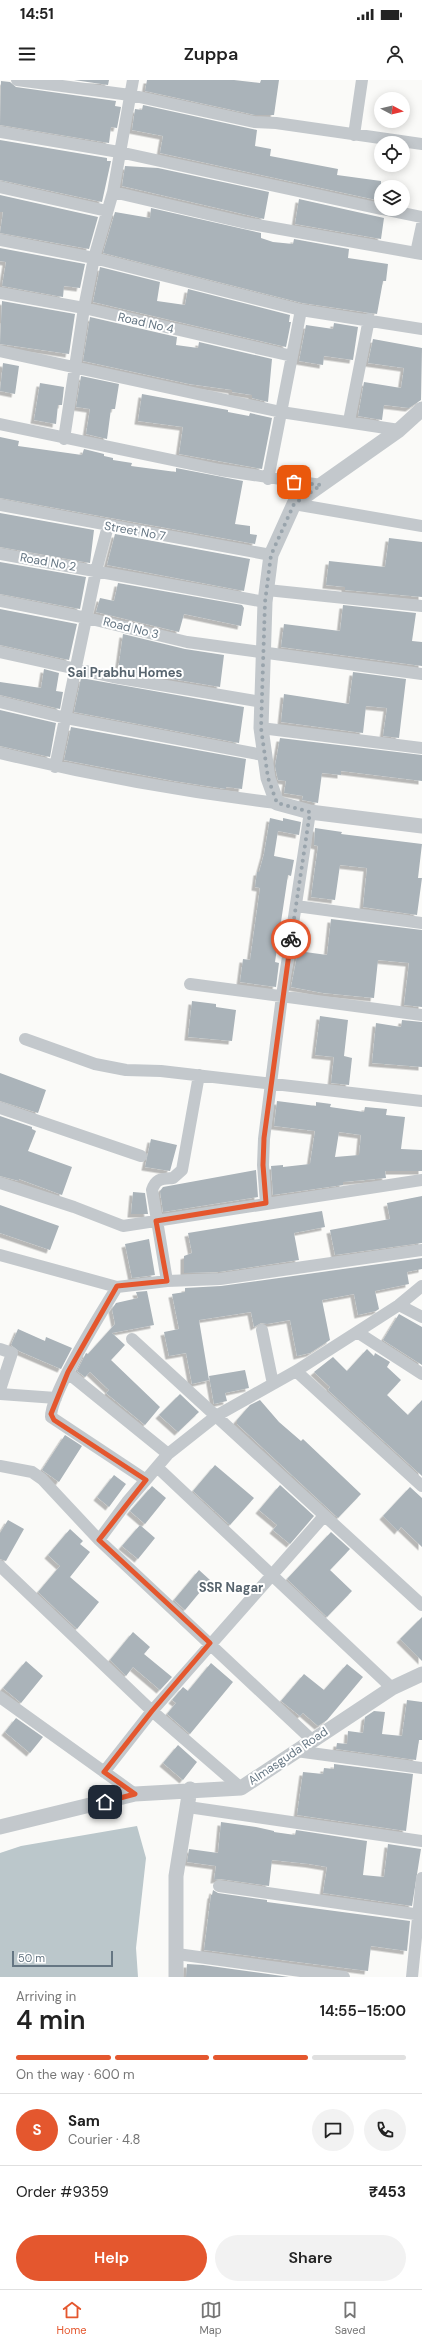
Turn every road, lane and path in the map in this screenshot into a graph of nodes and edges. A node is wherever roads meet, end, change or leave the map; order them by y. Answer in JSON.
{"nodes":[{"id":1,"x":17,"y":80,"type":"edge"},
{"id":2,"x":132,"y":80,"type":"edge"},
{"id":3,"x":362,"y":80,"type":"edge"},
{"id":4,"x":130,"y":95,"type":"junction"},
{"id":5,"x":0,"y":132,"type":"edge"},
{"id":6,"x":354,"y":135,"type":"junction"},
{"id":7,"x":422,"y":144,"type":"edge"},
{"id":8,"x":119,"y":152,"type":"junction"},
{"id":9,"x":0,"y":187,"type":"edge"},
{"id":10,"x":113,"y":192,"type":"junction"},
{"id":11,"x":374,"y":207,"type":"edge"},
{"id":12,"x":107,"y":211,"type":"junction"},
{"id":13,"x":410,"y":215,"type":"edge"},
{"id":14,"x":422,"y":217,"type":"edge"},
{"id":15,"x":422,"y":225,"type":"edge"},
{"id":16,"x":0,"y":240,"type":"edge"},
{"id":17,"x":419,"y":253,"type":"edge"},
{"id":18,"x":94,"y":258,"type":"junction"},
{"id":19,"x":0,"y":293,"type":"edge"},
{"id":20,"x":84,"y":308,"type":"junction"},
{"id":21,"x":301,"y":310,"type":"junction"},
{"id":22,"x":368,"y":319,"type":"junction"},
{"id":23,"x":422,"y":329,"type":"edge"},
{"id":24,"x":0,"y":351,"type":"edge"},
{"id":25,"x":292,"y":356,"type":"junction"},
{"id":26,"x":74,"y":368,"type":"junction"},
{"id":27,"x":422,"y":410,"type":"edge"},
{"id":28,"x":281,"y":412,"type":"junction"},
{"id":29,"x":350,"y":422,"type":"junction"},
{"id":30,"x":0,"y":424,"type":"edge"},
{"id":31,"x":399,"y":430,"type":"junction"},
{"id":32,"x":64,"y":439,"type":"junction"},
{"id":33,"x":268,"y":478,"type":"junction"},
{"id":34,"x":321,"y":485,"type":"junction"},
{"id":35,"x":294,"y":504,"type":"junction"},
{"id":36,"x":0,"y":505,"type":"edge"},
{"id":37,"x":108,"y":526,"type":"junction"},
{"id":38,"x":422,"y":526,"type":"edge"},
{"id":39,"x":0,"y":554,"type":"edge"},
{"id":40,"x":271,"y":555,"type":"junction"},
{"id":41,"x":96,"y":571,"type":"junction"},
{"id":42,"x":266,"y":596,"type":"junction"},
{"id":43,"x":0,"y":601,"type":"edge"},
{"id":44,"x":422,"y":606,"type":"edge"},
{"id":45,"x":87,"y":618,"type":"junction"},
{"id":46,"x":0,"y":652,"type":"edge"},
{"id":47,"x":263,"y":653,"type":"junction"},
{"id":48,"x":77,"y":668,"type":"junction"},
{"id":49,"x":422,"y":674,"type":"edge"},
{"id":50,"x":0,"y":702,"type":"edge"},
{"id":51,"x":262,"y":702,"type":"junction"},
{"id":52,"x":66,"y":718,"type":"junction"},
{"id":53,"x":261,"y":728,"type":"junction"},
{"id":54,"x":422,"y":748,"type":"edge"},
{"id":55,"x":0,"y":753,"type":"edge"},
{"id":56,"x":263,"y":755,"type":"junction"},
{"id":57,"x":55,"y":767,"type":"junction"},
{"id":58,"x":277,"y":803,"type":"junction"},
{"id":59,"x":310,"y":812,"type":"junction"},
{"id":60,"x":422,"y":826,"type":"edge"},
{"id":61,"x":296,"y":906,"type":"junction"},
{"id":62,"x":422,"y":922,"type":"edge"},
{"id":63,"x":190,"y":984,"type":"dead end"},
{"id":64,"x":282,"y":996,"type":"junction"},
{"id":65,"x":422,"y":1015,"type":"edge"},
{"id":66,"x":25,"y":1039,"type":"dead end"},
{"id":67,"x":198,"y":1075,"type":"junction"},
{"id":68,"x":271,"y":1084,"type":"junction"},
{"id":69,"x":422,"y":1101,"type":"edge"},
{"id":70,"x":0,"y":1108,"type":"edge"},
{"id":71,"x":141,"y":1156,"type":"dead end"},
{"id":72,"x":422,"y":1180,"type":"edge"},
{"id":73,"x":0,"y":1183,"type":"edge"},
{"id":74,"x":266,"y":1203,"type":"junction"},
{"id":75,"x":156,"y":1221,"type":"junction"},
{"id":76,"x":422,"y":1250,"type":"edge"},
{"id":77,"x":0,"y":1255,"type":"edge"},
{"id":78,"x":167,"y":1281,"type":"junction"},
{"id":79,"x":117,"y":1286,"type":"junction"},
{"id":80,"x":422,"y":1286,"type":"edge"},
{"id":81,"x":399,"y":1305,"type":"junction"},
{"id":82,"x":422,"y":1317,"type":"edge"},
{"id":83,"x":262,"y":1330,"type":"dead end"},
{"id":84,"x":357,"y":1332,"type":"junction"},
{"id":85,"x":132,"y":1339,"type":"dead end"},
{"id":86,"x":0,"y":1349,"type":"edge"},
{"id":87,"x":296,"y":1371,"type":"junction"},
{"id":88,"x":68,"y":1372,"type":"junction"},
{"id":89,"x":422,"y":1374,"type":"edge"},
{"id":90,"x":273,"y":1384,"type":"junction"},
{"id":91,"x":0,"y":1390,"type":"edge"},
{"id":92,"x":0,"y":1394,"type":"edge"},
{"id":93,"x":56,"y":1398,"type":"junction"},
{"id":94,"x":216,"y":1416,"type":"junction"},
{"id":95,"x":168,"y":1454,"type":"junction"},
{"id":96,"x":0,"y":1466,"type":"edge"},
{"id":97,"x":157,"y":1467,"type":"junction"},
{"id":98,"x":146,"y":1480,"type":"junction"},
{"id":99,"x":422,"y":1486,"type":"edge"},
{"id":100,"x":324,"y":1516,"type":"junction"},
{"id":101,"x":99,"y":1540,"type":"junction"},
{"id":102,"x":0,"y":1566,"type":"edge"},
{"id":103,"x":272,"y":1574,"type":"junction"},
{"id":104,"x":422,"y":1605,"type":"edge"},
{"id":105,"x":210,"y":1643,"type":"junction"},
{"id":106,"x":422,"y":1674,"type":"edge"},
{"id":107,"x":392,"y":1688,"type":"junction"},
{"id":108,"x":0,"y":1696,"type":"edge"},
{"id":109,"x":152,"y":1711,"type":"junction"},
{"id":110,"x":312,"y":1740,"type":"junction"},
{"id":111,"x":296,"y":1751,"type":"junction"},
{"id":112,"x":422,"y":1768,"type":"edge"},
{"id":113,"x":104,"y":1772,"type":"junction"},
{"id":114,"x":241,"y":1788,"type":"junction"},
{"id":115,"x":190,"y":1789,"type":"junction"},
{"id":116,"x":135,"y":1794,"type":"junction"},
{"id":117,"x":188,"y":1807,"type":"junction"},
{"id":118,"x":0,"y":1826,"type":"edge"},
{"id":119,"x":422,"y":1841,"type":"edge"},
{"id":120,"x":422,"y":1878,"type":"edge"},
{"id":121,"x":219,"y":1886,"type":"dead end"},
{"id":122,"x":420,"y":1915,"type":"edge"},
{"id":123,"x":177,"y":1954,"type":"junction"},
{"id":124,"x":176,"y":1977,"type":"edge"},
{"id":125,"x":344,"y":1977,"type":"edge"},
{"id":126,"x":412,"y":1977,"type":"edge"}],
"edges":[{"from":1,"to":4,"type":"street"},
{"from":2,"to":4,"type":"street"},
{"from":3,"to":6,"type":"street"},
{"from":4,"to":6,"type":"street"},
{"from":4,"to":8,"type":"street"},
{"from":5,"to":8,"type":"street"},
{"from":6,"to":7,"type":"street"},
{"from":8,"to":10,"type":"street"},
{"from":8,"to":11,"type":"street"},
{"from":9,"to":12,"type":"street"},
{"from":10,"to":12,"type":"street"},
{"from":10,"to":17,"type":"street"},
{"from":12,"to":18,"type":"street"},
{"from":13,"to":14,"type":"street"},
{"from":15,"to":17,"type":"street"},
{"from":16,"to":18,"type":"street"},
{"from":18,"to":20,"type":"street"},
{"from":18,"to":21,"type":"street"},
{"from":19,"to":20,"type":"street","name":"Road No 4"},
{"from":20,"to":25,"type":"street","name":"Road No 4"},
{"from":20,"to":26,"type":"street"},
{"from":21,"to":22,"type":"street"},
{"from":21,"to":25,"type":"street"},
{"from":22,"to":23,"type":"street"},
{"from":22,"to":29,"type":"street"},
{"from":24,"to":26,"type":"street"},
{"from":25,"to":28,"type":"street"},
{"from":26,"to":28,"type":"street"},
{"from":26,"to":32,"type":"street"},
{"from":27,"to":31,"type":"street"},
{"from":28,"to":29,"type":"street"},
{"from":28,"to":33,"type":"street"},
{"from":29,"to":31,"type":"street"},
{"from":30,"to":32,"type":"street"},
{"from":31,"to":34,"type":"street"},
{"from":32,"to":33,"type":"street"},
{"from":33,"to":34,"type":"street"},
{"from":34,"to":35,"type":"street"},
{"from":35,"to":38,"type":"street"},
{"from":35,"to":40,"type":"street"},
{"from":36,"to":37,"type":"street","name":"Street No 7"},
{"from":37,"to":40,"type":"street","name":"Street No 7"},
{"from":37,"to":41,"type":"street"},
{"from":39,"to":41,"type":"street","name":"Road No 2"},
{"from":40,"to":42,"type":"street"},
{"from":41,"to":42,"type":"street","name":"Road No 2"},
{"from":41,"to":45,"type":"street"},
{"from":42,"to":44,"type":"street","name":"Road No 2"},
{"from":42,"to":47,"type":"street"},
{"from":43,"to":45,"type":"street","name":"Road No 3"},
{"from":45,"to":47,"type":"street","name":"Road No 3"},
{"from":45,"to":48,"type":"street"},
{"from":46,"to":48,"type":"street"},
{"from":47,"to":49,"type":"street","name":"Road No 3"},
{"from":47,"to":51,"type":"street"},
{"from":48,"to":51,"type":"street"},
{"from":48,"to":52,"type":"street"},
{"from":50,"to":52,"type":"street"},
{"from":51,"to":53,"type":"street"},
{"from":52,"to":56,"type":"street"},
{"from":52,"to":57,"type":"street"},
{"from":53,"to":54,"type":"street"},
{"from":53,"to":56,"type":"street"},
{"from":55,"to":57,"type":"street"},
{"from":56,"to":58,"type":"street"},
{"from":57,"to":58,"type":"street"},
{"from":58,"to":59,"type":"street"},
{"from":59,"to":60,"type":"street"},
{"from":59,"to":61,"type":"street"},
{"from":61,"to":62,"type":"street"},
{"from":61,"to":64,"type":"street"},
{"from":63,"to":64,"type":"street"},
{"from":64,"to":65,"type":"street"},
{"from":64,"to":68,"type":"street"},
{"from":66,"to":67,"type":"street"},
{"from":67,"to":68,"type":"street"},
{"from":67,"to":75,"type":"street"},
{"from":68,"to":69,"type":"street"},
{"from":68,"to":74,"type":"street"},
{"from":70,"to":71,"type":"street"},
{"from":72,"to":74,"type":"street"},
{"from":73,"to":75,"type":"street"},
{"from":74,"to":75,"type":"street"},
{"from":75,"to":78,"type":"street"},
{"from":76,"to":78,"type":"street"},
{"from":77,"to":79,"type":"street"},
{"from":78,"to":79,"type":"street"},
{"from":79,"to":88,"type":"street"},
{"from":80,"to":81,"type":"street"},
{"from":81,"to":82,"type":"street"},
{"from":81,"to":84,"type":"street"},
{"from":83,"to":90,"type":"street"},
{"from":84,"to":87,"type":"street"},
{"from":84,"to":89,"type":"street"},
{"from":85,"to":94,"type":"street"},
{"from":86,"to":91,"type":"street"},
{"from":87,"to":90,"type":"street"},
{"from":87,"to":99,"type":"street"},
{"from":88,"to":93,"type":"street"},
{"from":88,"to":95,"type":"street"},
{"from":90,"to":94,"type":"street"},
{"from":92,"to":93,"type":"street"},
{"from":93,"to":98,"type":"street"},
{"from":94,"to":95,"type":"street"},
{"from":94,"to":100,"type":"street"},
{"from":95,"to":97,"type":"street"},
{"from":96,"to":101,"type":"street"},
{"from":97,"to":98,"type":"street"},
{"from":97,"to":103,"type":"street"},
{"from":98,"to":101,"type":"street"},
{"from":100,"to":103,"type":"street"},
{"from":100,"to":104,"type":"street"},
{"from":101,"to":105,"type":"street"},
{"from":102,"to":109,"type":"street"},
{"from":103,"to":105,"type":"street"},
{"from":103,"to":107,"type":"street"},
{"from":105,"to":109,"type":"street"},
{"from":105,"to":110,"type":"street"},
{"from":106,"to":107,"type":"street","name":"Almasguda Road"},
{"from":107,"to":110,"type":"street","name":"Almasguda Road"},
{"from":108,"to":113,"type":"street"},
{"from":109,"to":113,"type":"street"},
{"from":109,"to":114,"type":"street"},
{"from":110,"to":111,"type":"street","name":"Almasguda Road"},
{"from":111,"to":112,"type":"street"},
{"from":111,"to":114,"type":"street","name":"Almasguda Road"},
{"from":113,"to":116,"type":"street"},
{"from":114,"to":115,"type":"street","name":"Almasguda Road"},
{"from":115,"to":116,"type":"street","name":"Almasguda Road"},
{"from":115,"to":117,"type":"street"},
{"from":116,"to":118,"type":"street","name":"Almasguda Road"},
{"from":117,"to":119,"type":"street"},
{"from":117,"to":123,"type":"street"},
{"from":120,"to":122,"type":"street"},
{"from":121,"to":122,"type":"street"},
{"from":122,"to":126,"type":"street"},
{"from":123,"to":124,"type":"street"},
{"from":123,"to":125,"type":"street"}]}
